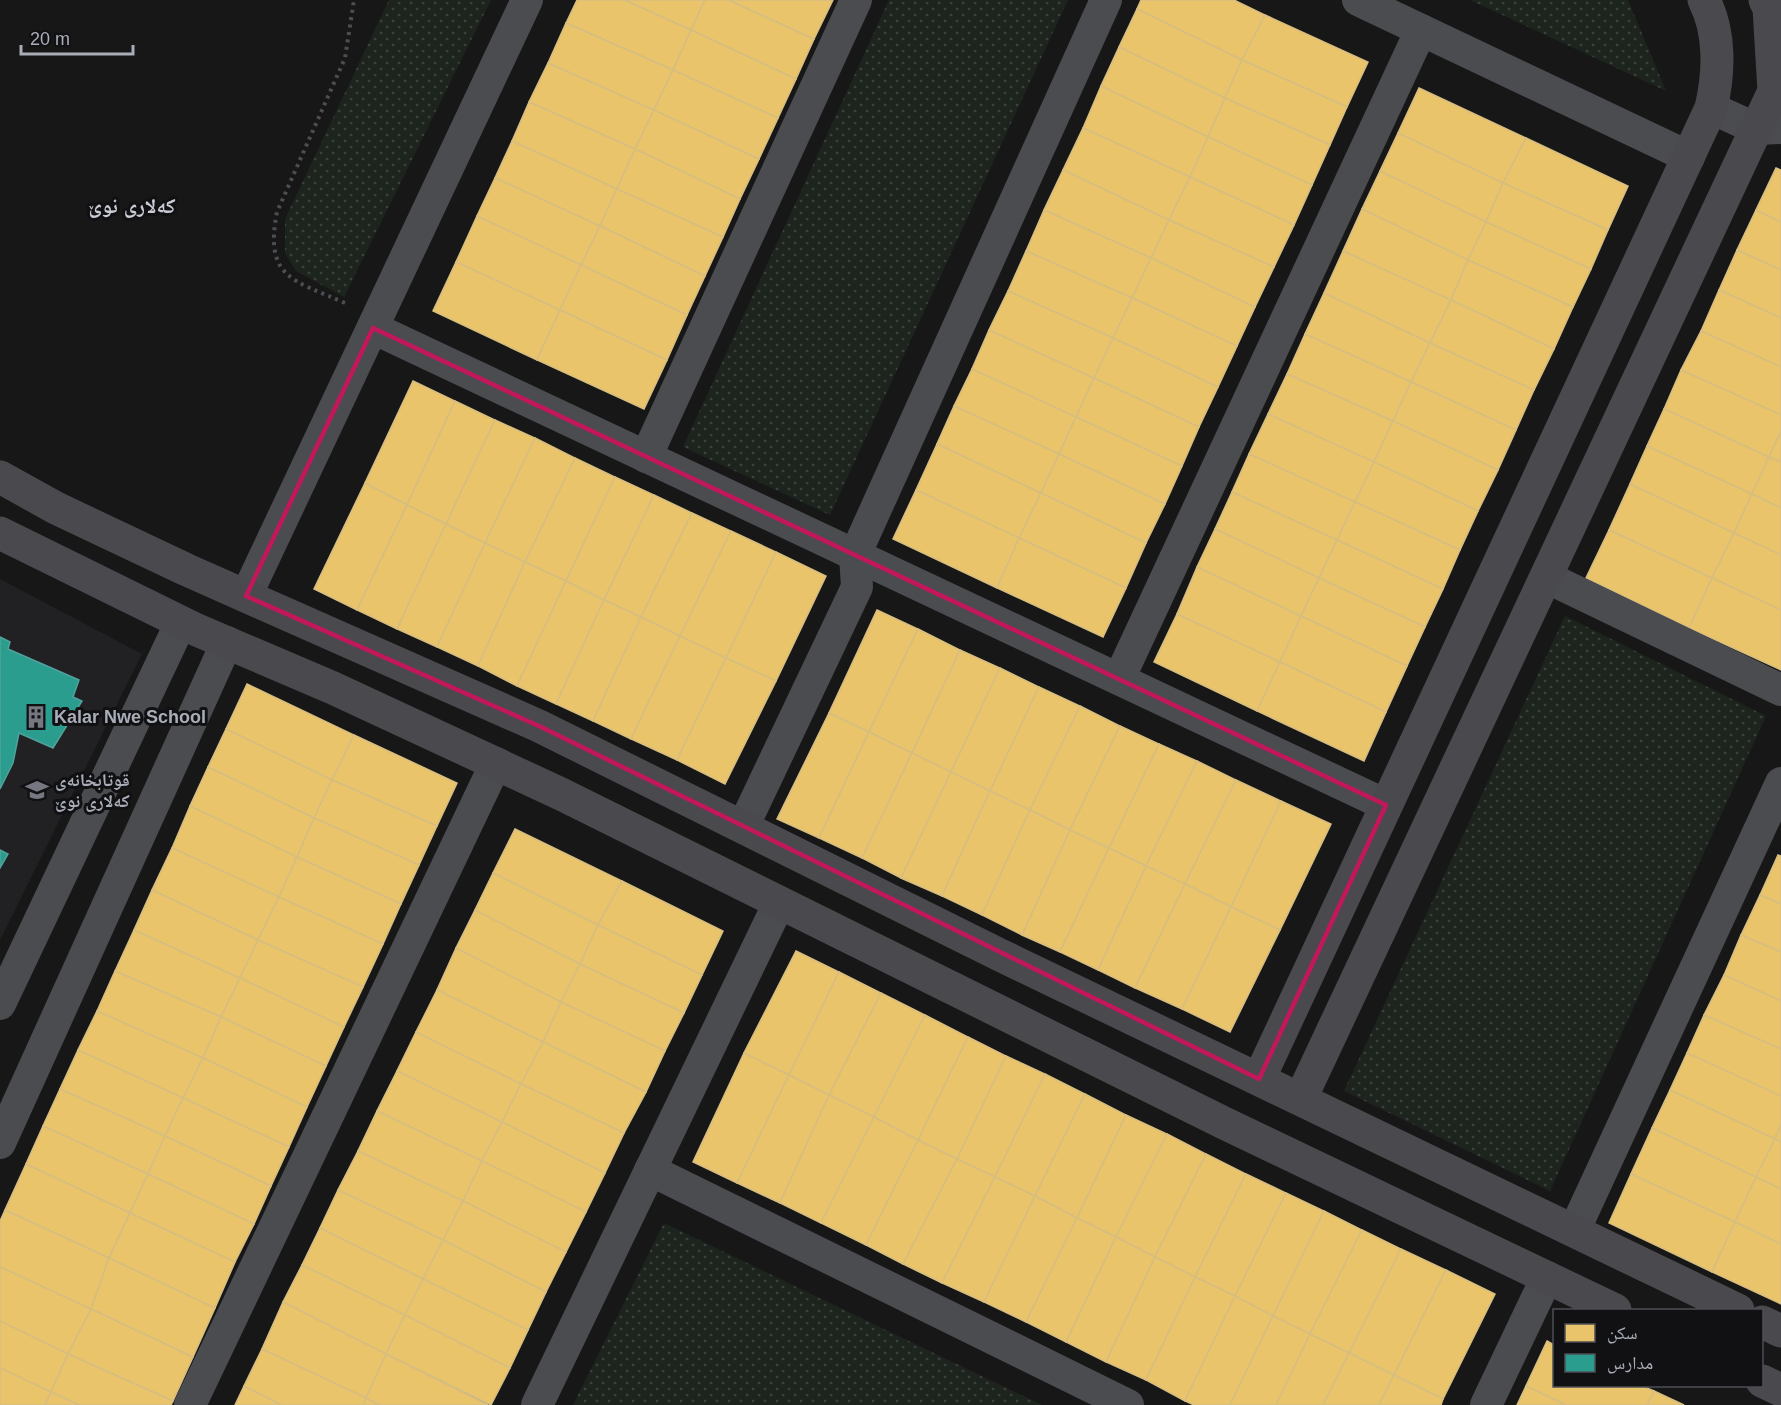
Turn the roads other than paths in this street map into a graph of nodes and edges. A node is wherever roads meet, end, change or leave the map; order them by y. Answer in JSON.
{"nodes":[{"id":1,"x":527,"y":0,"type":"edge"},
{"id":2,"x":856,"y":0,"type":"edge"},
{"id":3,"x":1106,"y":0,"type":"edge"},
{"id":4,"x":1358,"y":0,"type":"edge"},
{"id":5,"x":1704,"y":0,"type":"edge"},
{"id":6,"x":1765,"y":0,"type":"edge"},
{"id":7,"x":1421,"y":30,"type":"junction"},
{"id":8,"x":1711,"y":108,"type":"junction"},
{"id":9,"x":1769,"y":128,"type":"edge"},
{"id":10,"x":1689,"y":157,"type":"junction"},
{"id":11,"x":375,"y":322,"type":"junction"},
{"id":12,"x":1587,"y":374,"type":"junction"},
{"id":13,"x":1632,"y":395,"type":"junction"},
{"id":14,"x":646,"y":457,"type":"junction"},
{"id":15,"x":0,"y":477,"type":"edge"},
{"id":16,"x":0,"y":533,"type":"edge"},
{"id":17,"x":855,"y":555,"type":"junction"},
{"id":18,"x":1546,"y":577,"type":"junction"},
{"id":19,"x":246,"y":596,"type":"junction"},
{"id":20,"x":181,"y":622,"type":"junction"},
{"id":21,"x":227,"y":642,"type":"junction"},
{"id":22,"x":1119,"y":679,"type":"junction"},
{"id":23,"x":1781,"y":690,"type":"edge"},
{"id":24,"x":496,"y":763,"type":"junction"},
{"id":25,"x":1781,"y":783,"type":"edge"},
{"id":26,"x":1386,"y":805,"type":"junction"},
{"id":27,"x":743,"y":827,"type":"junction"},
{"id":28,"x":779,"y":903,"type":"junction"},
{"id":29,"x":0,"y":1004,"type":"edge"},
{"id":30,"x":1259,"y":1078,"type":"junction"},
{"id":31,"x":1301,"y":1098,"type":"junction"},
{"id":32,"x":0,"y":1143,"type":"edge"},
{"id":33,"x":650,"y":1170,"type":"junction"},
{"id":34,"x":1574,"y":1231,"type":"junction"},
{"id":35,"x":1546,"y":1277,"type":"junction"},
{"id":36,"x":1612,"y":1309,"type":"edge"},
{"id":37,"x":1734,"y":1309,"type":"edge"},
{"id":38,"x":1763,"y":1323,"type":"edge"},
{"id":39,"x":1781,"y":1331,"type":"edge"},
{"id":40,"x":1763,"y":1382,"type":"edge"},
{"id":41,"x":1781,"y":1390,"type":"edge"},
{"id":42,"x":190,"y":1405,"type":"edge"},
{"id":43,"x":537,"y":1405,"type":"edge"},
{"id":44,"x":1128,"y":1405,"type":"edge"},
{"id":45,"x":1486,"y":1405,"type":"edge"}],
"edges":[{"from":1,"to":11,"type":"street"},
{"from":2,"to":14,"type":"street"},
{"from":3,"to":17,"type":"street"},
{"from":4,"to":7,"type":"street"},
{"from":5,"to":8,"type":"street"},
{"from":6,"to":9,"type":"street"},
{"from":7,"to":10,"type":"street"},
{"from":7,"to":22,"type":"street"},
{"from":8,"to":9,"type":"street"},
{"from":8,"to":10,"type":"street"},
{"from":9,"to":13,"type":"street"},
{"from":10,"to":12,"type":"street"},
{"from":11,"to":14,"type":"street"},
{"from":11,"to":19,"type":"street"},
{"from":12,"to":13,"type":"street"},
{"from":12,"to":26,"type":"street"},
{"from":13,"to":18,"type":"street"},
{"from":14,"to":17,"type":"street"},
{"from":15,"to":19,"type":"street"},
{"from":16,"to":20,"type":"street"},
{"from":17,"to":22,"type":"street"},
{"from":17,"to":27,"type":"street"},
{"from":18,"to":23,"type":"street"},
{"from":18,"to":31,"type":"street"},
{"from":19,"to":27,"type":"street"},
{"from":20,"to":21,"type":"street"},
{"from":20,"to":29,"type":"street"},
{"from":21,"to":24,"type":"street"},
{"from":21,"to":32,"type":"street"},
{"from":22,"to":26,"type":"street"},
{"from":24,"to":28,"type":"street"},
{"from":24,"to":42,"type":"street"},
{"from":25,"to":34,"type":"street"},
{"from":26,"to":30,"type":"street"},
{"from":27,"to":30,"type":"street"},
{"from":28,"to":33,"type":"street"},
{"from":28,"to":35,"type":"street"},
{"from":30,"to":31,"type":"street"},
{"from":31,"to":34,"type":"street"},
{"from":33,"to":43,"type":"street"},
{"from":33,"to":44,"type":"street"},
{"from":34,"to":37,"type":"street"},
{"from":35,"to":36,"type":"street"},
{"from":35,"to":45,"type":"street"},
{"from":38,"to":39,"type":"street"},
{"from":40,"to":41,"type":"street"}]}
